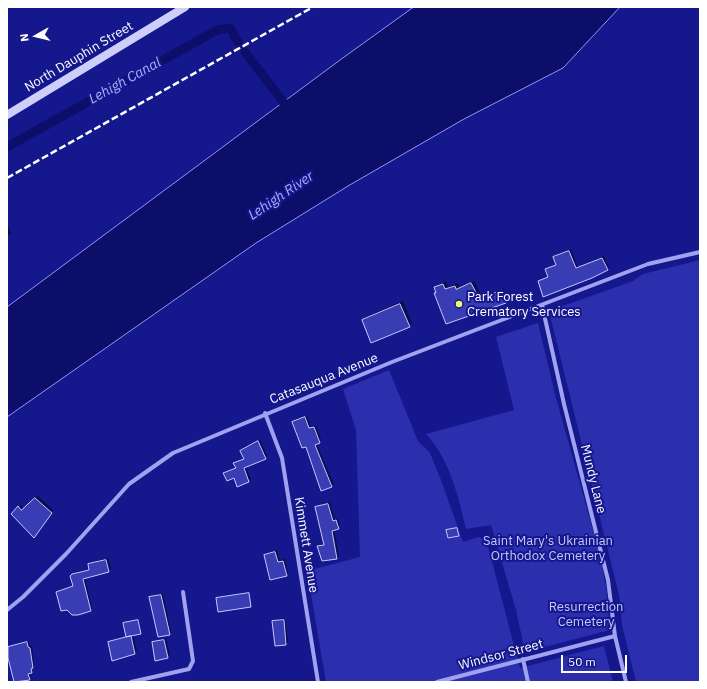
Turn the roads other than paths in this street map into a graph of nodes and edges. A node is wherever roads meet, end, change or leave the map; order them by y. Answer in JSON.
{"nodes":[{"id":1,"x":185,"y":7,"type":"edge"},
{"id":2,"x":7,"y":115,"type":"edge"},
{"id":3,"x":700,"y":252,"type":"edge"},
{"id":4,"x":542,"y":305,"type":"junction"},
{"id":5,"x":265,"y":413,"type":"junction"},
{"id":6,"x":183,"y":592,"type":"dead end"},
{"id":7,"x":7,"y":610,"type":"edge"},
{"id":8,"x":616,"y":636,"type":"junction"},
{"id":9,"x":523,"y":660,"type":"junction"},
{"id":10,"x":145,"y":680,"type":"edge"},
{"id":11,"x":132,"y":682,"type":"edge"},
{"id":12,"x":318,"y":682,"type":"edge"},
{"id":13,"x":438,"y":682,"type":"edge"},
{"id":14,"x":528,"y":682,"type":"edge"},
{"id":15,"x":626,"y":682,"type":"edge"}],
"edges":[{"from":1,"to":2,"type":"street","name":"North Dauphin Street"},
{"from":3,"to":4,"type":"street","name":"Catasauqua Avenue"},
{"from":4,"to":5,"type":"street","name":"Catasauqua Avenue"},
{"from":4,"to":8,"type":"street","name":"Mundy Lane"},
{"from":5,"to":7,"type":"street","name":"Catasauqua Avenue"},
{"from":5,"to":12,"type":"street","name":"Kimmett Avenue"},
{"from":6,"to":10,"type":"street"},
{"from":8,"to":9,"type":"street","name":"Windsor Street"},
{"from":8,"to":15,"type":"street","name":"Mundy Lane"},
{"from":9,"to":13,"type":"street","name":"Windsor Street"},
{"from":9,"to":14,"type":"street"},
{"from":10,"to":11,"type":"street"}]}
